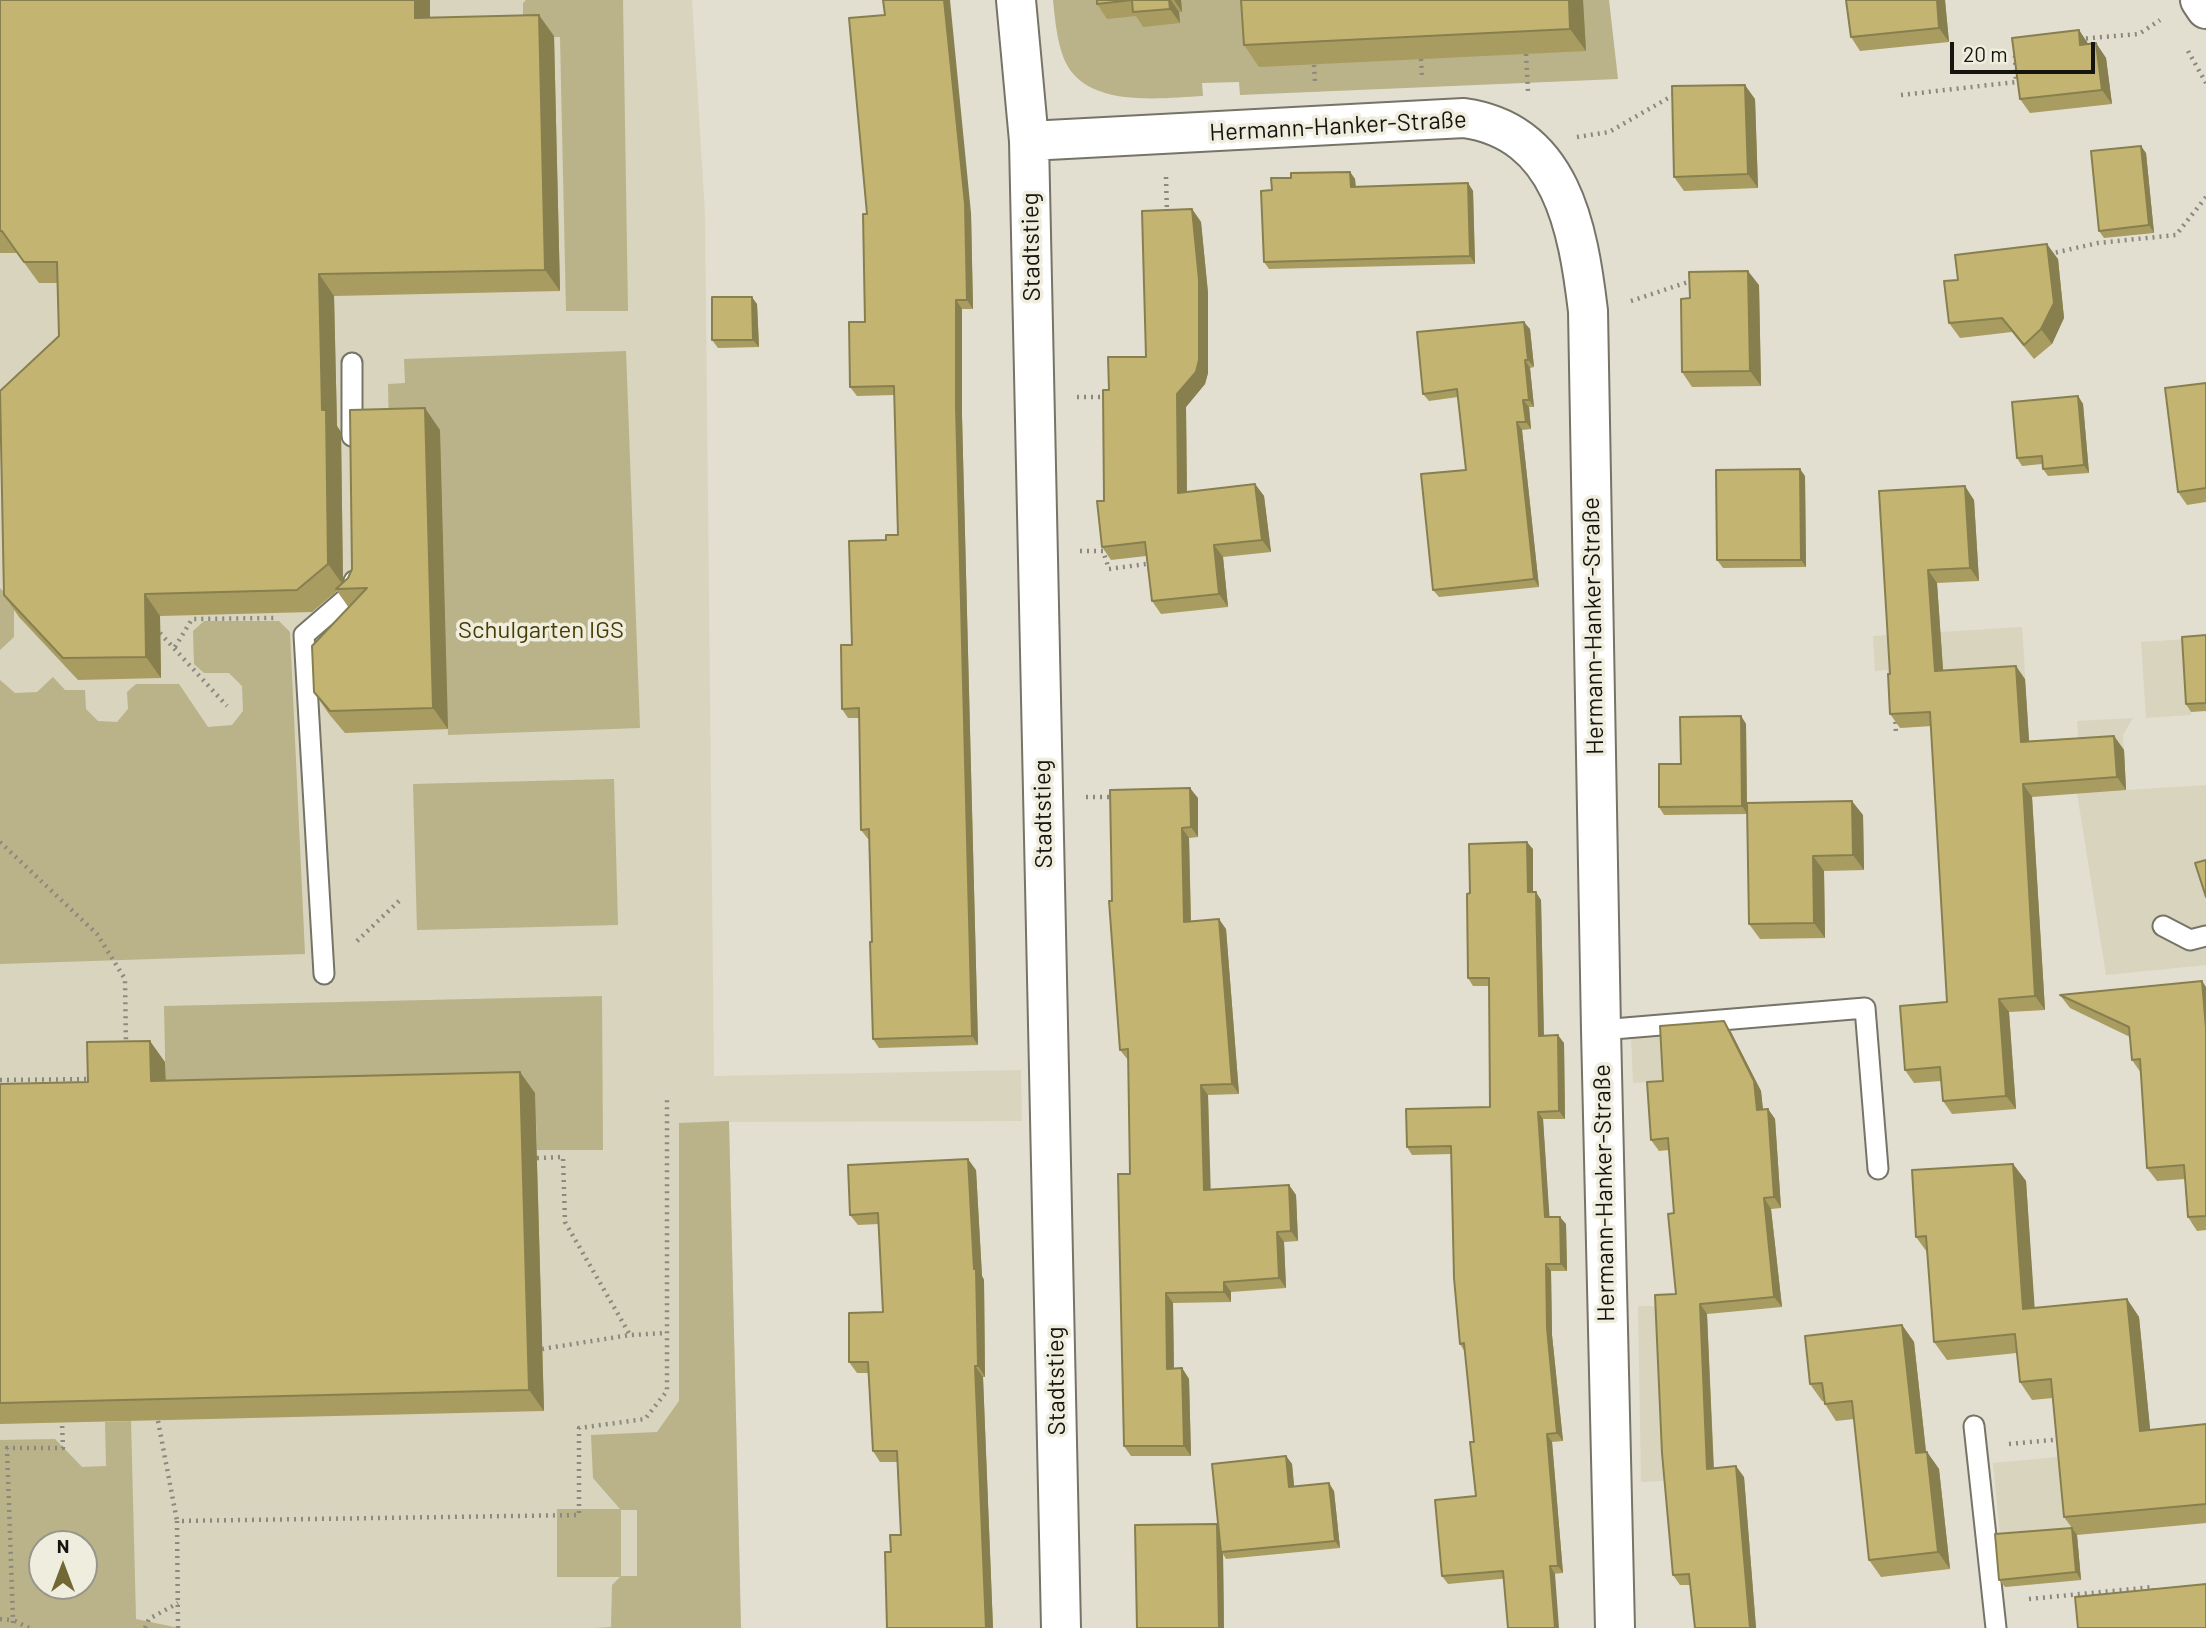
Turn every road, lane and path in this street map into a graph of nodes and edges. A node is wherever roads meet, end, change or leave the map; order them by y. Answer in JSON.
{"nodes":[{"id":1,"x":1016,"y":0,"type":"edge"},
{"id":2,"x":2200,"y":0,"type":"edge"},
{"id":3,"x":2206,"y":9,"type":"edge"},
{"id":4,"x":2166,"y":17,"type":"dead end"},
{"id":5,"x":2070,"y":40,"type":"edge"},
{"id":6,"x":2014,"y":44,"type":"edge"},
{"id":7,"x":1690,"y":93,"type":"edge"},
{"id":8,"x":1901,"y":95,"type":"dead end"},
{"id":9,"x":1029,"y":141,"type":"junction"},
{"id":10,"x":1528,"y":144,"type":"junction"},
{"id":11,"x":1167,"y":185,"type":"dead end"},
{"id":12,"x":2206,"y":197,"type":"edge"},
{"id":13,"x":1168,"y":223,"type":"edge"},
{"id":14,"x":2048,"y":255,"type":"edge"},
{"id":15,"x":1704,"y":276,"type":"edge"},
{"id":16,"x":1628,"y":295,"type":"dead end"},
{"id":17,"x":352,"y":363,"type":"dead end"},
{"id":18,"x":353,"y":457,"type":"edge"},
{"id":19,"x":1038,"y":552,"type":"junction"},
{"id":20,"x":1154,"y":563,"type":"edge"},
{"id":21,"x":354,"y":565,"type":"edge"},
{"id":22,"x":160,"y":633,"type":"dead end"},
{"id":23,"x":304,"y":635,"type":"junction"},
{"id":24,"x":175,"y":647,"type":"junction"},
{"id":25,"x":228,"y":706,"type":"dead end"},
{"id":26,"x":1894,"y":709,"type":"edge"},
{"id":27,"x":1896,"y":734,"type":"edge"},
{"id":28,"x":1119,"y":796,"type":"edge"},
{"id":29,"x":1043,"y":797,"type":"junction"},
{"id":30,"x":0,"y":842,"type":"edge"},
{"id":31,"x":399,"y":901,"type":"dead end"},
{"id":32,"x":2162,"y":926,"type":"dead end"},
{"id":33,"x":2206,"y":936,"type":"edge"},
{"id":34,"x":324,"y":974,"type":"joint"},
{"id":35,"x":1601,"y":1030,"type":"junction"},
{"id":36,"x":126,"y":1049,"type":"edge"},
{"id":37,"x":95,"y":1079,"type":"edge"},
{"id":38,"x":0,"y":1080,"type":"edge"},
{"id":39,"x":667,"y":1100,"type":"dead end"},
{"id":40,"x":537,"y":1158,"type":"dead end"},
{"id":41,"x":1878,"y":1169,"type":"dead end"},
{"id":42,"x":666,"y":1333,"type":"junction"},
{"id":43,"x":630,"y":1335,"type":"junction"},
{"id":44,"x":542,"y":1349,"type":"dead end"},
{"id":45,"x":158,"y":1421,"type":"edge"},
{"id":46,"x":62,"y":1423,"type":"edge"},
{"id":47,"x":1974,"y":1426,"type":"dead end"},
{"id":48,"x":2071,"y":1439,"type":"edge"},
{"id":49,"x":1977,"y":1447,"type":"junction"},
{"id":50,"x":0,"y":1448,"type":"edge"},
{"id":51,"x":7,"y":1448,"type":"junction"},
{"id":52,"x":177,"y":1521,"type":"junction"},
{"id":53,"x":2154,"y":1601,"type":"edge"},
{"id":54,"x":1993,"y":1602,"type":"junction"},
{"id":55,"x":178,"y":1603,"type":"junction"},
{"id":56,"x":0,"y":1619,"type":"edge"},
{"id":57,"x":13,"y":1620,"type":"junction"},
{"id":58,"x":13,"y":1628,"type":"edge"},
{"id":59,"x":29,"y":1628,"type":"edge"},
{"id":60,"x":145,"y":1628,"type":"edge"},
{"id":61,"x":178,"y":1628,"type":"edge"},
{"id":62,"x":1061,"y":1628,"type":"edge"},
{"id":63,"x":1615,"y":1628,"type":"edge"},
{"id":64,"x":1996,"y":1628,"type":"edge"}],
"edges":[{"from":1,"to":9,"type":"street","name":"Stadtstieg"},
{"from":2,"to":3,"type":"street"},
{"from":4,"to":5,"type":"path"},
{"from":6,"to":8,"type":"path"},
{"from":7,"to":10,"type":"path"},
{"from":9,"to":10,"type":"street","name":"Hermann-Hanker-Straße"},
{"from":9,"to":19,"type":"street","name":"Stadtstieg"},
{"from":10,"to":35,"type":"street","name":"Hermann-Hanker-Straße"},
{"from":11,"to":13,"type":"path"},
{"from":12,"to":14,"type":"path"},
{"from":15,"to":16,"type":"path"},
{"from":17,"to":18,"type":"lane"},
{"from":19,"to":20,"type":"path"},
{"from":19,"to":29,"type":"street","name":"Stadtstieg"},
{"from":21,"to":23,"type":"lane"},
{"from":22,"to":24,"type":"path"},
{"from":23,"to":24,"type":"path"},
{"from":23,"to":34,"type":"lane"},
{"from":24,"to":25,"type":"path"},
{"from":26,"to":27,"type":"path"},
{"from":28,"to":29,"type":"path"},
{"from":29,"to":62,"type":"street","name":"Stadtstieg"},
{"from":30,"to":36,"type":"path"},
{"from":31,"to":34,"type":"path"},
{"from":32,"to":33,"type":"lane"},
{"from":35,"to":41,"type":"lane"},
{"from":35,"to":63,"type":"street","name":"Hermann-Hanker-Straße"},
{"from":37,"to":38,"type":"path"},
{"from":39,"to":42,"type":"path"},
{"from":40,"to":43,"type":"path"},
{"from":42,"to":43,"type":"path"},
{"from":42,"to":52,"type":"path"},
{"from":43,"to":44,"type":"path"},
{"from":45,"to":52,"type":"path"},
{"from":46,"to":51,"type":"path"},
{"from":47,"to":49,"type":"lane"},
{"from":48,"to":49,"type":"path"},
{"from":49,"to":54,"type":"lane"},
{"from":50,"to":51,"type":"path"},
{"from":51,"to":57,"type":"path"},
{"from":52,"to":55,"type":"path"},
{"from":53,"to":54,"type":"path"},
{"from":54,"to":64,"type":"lane"},
{"from":55,"to":60,"type":"path"},
{"from":55,"to":61,"type":"path"},
{"from":56,"to":57,"type":"path"},
{"from":57,"to":58,"type":"path"},
{"from":57,"to":59,"type":"path"}]}
